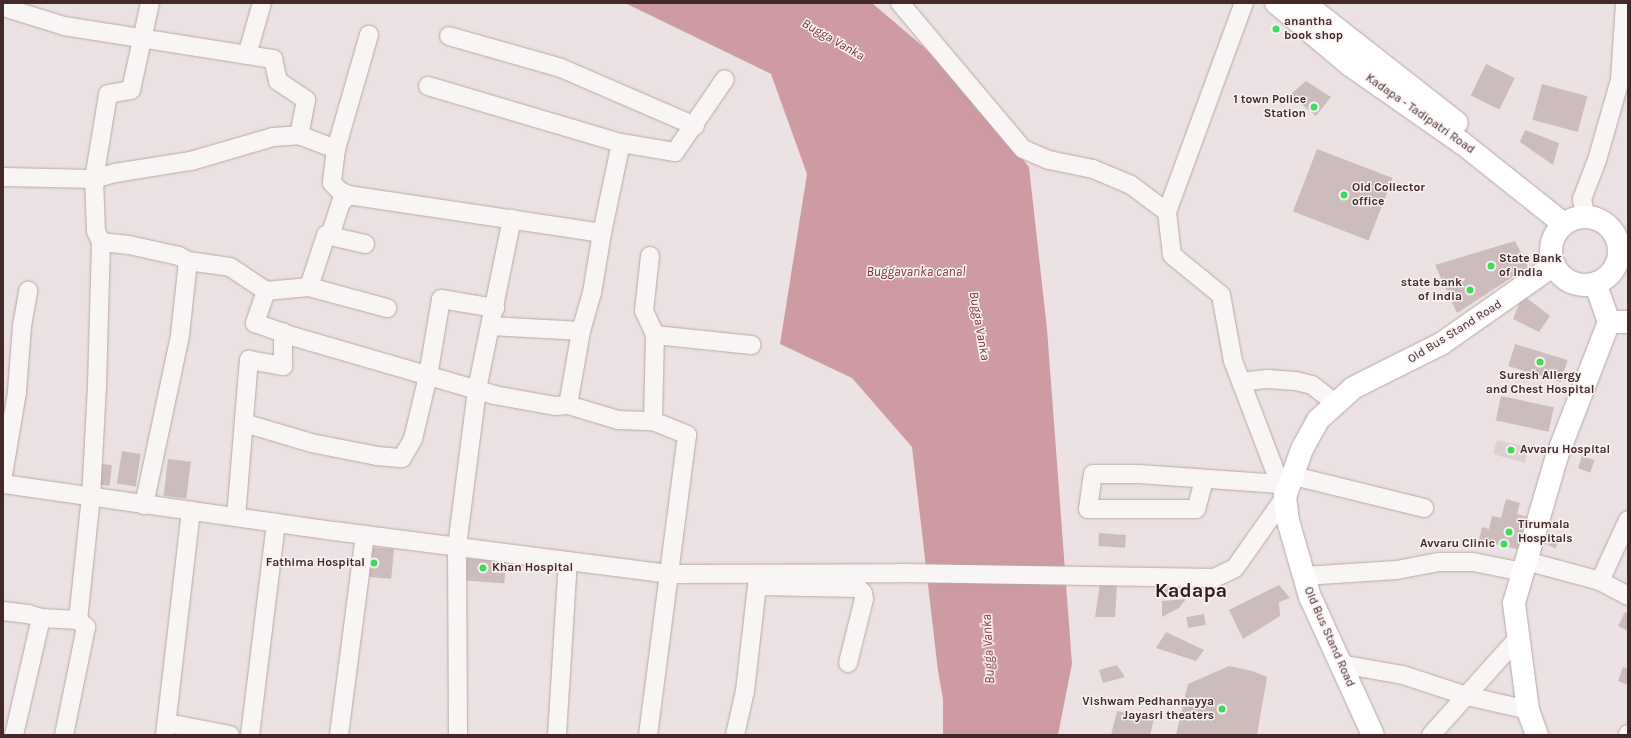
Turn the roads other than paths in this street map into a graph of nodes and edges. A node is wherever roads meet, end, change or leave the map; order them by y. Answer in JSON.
{"nodes":[{"id":1,"x":150,"y":3,"type":"edge"},
{"id":2,"x":262,"y":3,"type":"edge"},
{"id":3,"x":900,"y":3,"type":"edge"},
{"id":4,"x":1244,"y":3,"type":"edge"},
{"id":5,"x":1276,"y":3,"type":"edge"},
{"id":6,"x":1304,"y":3,"type":"edge"},
{"id":7,"x":1625,"y":3,"type":"edge"},
{"id":8,"x":3,"y":7,"type":"edge"},
{"id":9,"x":369,"y":35,"type":"dead end"},
{"id":10,"x":449,"y":36,"type":"dead end"},
{"id":11,"x":142,"y":37,"type":"junction"},
{"id":12,"x":247,"y":55,"type":"junction"},
{"id":13,"x":725,"y":79,"type":"dead end"},
{"id":14,"x":428,"y":86,"type":"dead end"},
{"id":15,"x":695,"y":126,"type":"junction"},
{"id":16,"x":299,"y":135,"type":"junction"},
{"id":17,"x":621,"y":143,"type":"junction"},
{"id":18,"x":336,"y":149,"type":"junction"},
{"id":19,"x":3,"y":177,"type":"edge"},
{"id":20,"x":94,"y":179,"type":"junction"},
{"id":21,"x":348,"y":195,"type":"junction"},
{"id":22,"x":1167,"y":212,"type":"junction"},
{"id":23,"x":512,"y":219,"type":"junction"},
{"id":24,"x":1575,"y":220,"type":"junction"},
{"id":25,"x":602,"y":233,"type":"junction"},
{"id":26,"x":1622,"y":235,"type":"edge"},
{"id":27,"x":330,"y":236,"type":"junction"},
{"id":28,"x":101,"y":242,"type":"junction"},
{"id":29,"x":365,"y":244,"type":"dead end"},
{"id":30,"x":650,"y":256,"type":"dead end"},
{"id":31,"x":188,"y":261,"type":"junction"},
{"id":32,"x":1554,"y":265,"type":"junction"},
{"id":33,"x":1595,"y":283,"type":"junction"},
{"id":34,"x":309,"y":286,"type":"junction"},
{"id":35,"x":28,"y":291,"type":"dead end"},
{"id":36,"x":266,"y":291,"type":"junction"},
{"id":37,"x":387,"y":308,"type":"dead end"},
{"id":38,"x":495,"y":308,"type":"junction"},
{"id":39,"x":1618,"y":322,"type":"edge"},
{"id":40,"x":491,"y":326,"type":"junction"},
{"id":41,"x":581,"y":330,"type":"junction"},
{"id":42,"x":283,"y":332,"type":"junction"},
{"id":43,"x":655,"y":335,"type":"junction"},
{"id":44,"x":751,"y":345,"type":"dead end"},
{"id":45,"x":428,"y":376,"type":"junction"},
{"id":46,"x":1241,"y":382,"type":"junction"},
{"id":47,"x":477,"y":388,"type":"junction"},
{"id":48,"x":1335,"y":403,"type":"junction"},
{"id":49,"x":568,"y":405,"type":"junction"},
{"id":50,"x":653,"y":421,"type":"junction"},
{"id":51,"x":244,"y":423,"type":"junction"},
{"id":52,"x":3,"y":474,"type":"edge"},
{"id":53,"x":1204,"y":480,"type":"junction"},
{"id":54,"x":3,"y":484,"type":"edge"},
{"id":55,"x":1287,"y":486,"type":"junction"},
{"id":56,"x":90,"y":497,"type":"junction"},
{"id":57,"x":144,"y":505,"type":"junction"},
{"id":58,"x":1424,"y":508,"type":"dead end"},
{"id":59,"x":191,"y":511,"type":"junction"},
{"id":60,"x":236,"y":517,"type":"junction"},
{"id":61,"x":1628,"y":520,"type":"edge"},
{"id":62,"x":276,"y":523,"type":"junction"},
{"id":63,"x":365,"y":535,"type":"junction"},
{"id":64,"x":457,"y":546,"type":"junction"},
{"id":65,"x":568,"y":561,"type":"junction"},
{"id":66,"x":1525,"y":566,"type":"junction"},
{"id":67,"x":1304,"y":576,"type":"junction"},
{"id":68,"x":669,"y":578,"type":"junction"},
{"id":69,"x":1600,"y":580,"type":"junction"},
{"id":70,"x":757,"y":586,"type":"junction"},
{"id":71,"x":1628,"y":596,"type":"edge"},
{"id":72,"x":3,"y":611,"type":"edge"},
{"id":73,"x":41,"y":618,"type":"junction"},
{"id":74,"x":78,"y":620,"type":"junction"},
{"id":75,"x":1519,"y":637,"type":"junction"},
{"id":76,"x":848,"y":663,"type":"dead end"},
{"id":77,"x":1340,"y":664,"type":"junction"},
{"id":78,"x":1467,"y":696,"type":"junction"},
{"id":79,"x":1528,"y":710,"type":"junction"},
{"id":80,"x":166,"y":729,"type":"edge"},
{"id":81,"x":14,"y":735,"type":"edge"},
{"id":82,"x":64,"y":735,"type":"edge"},
{"id":83,"x":230,"y":735,"type":"edge"},
{"id":84,"x":250,"y":735,"type":"edge"},
{"id":85,"x":339,"y":735,"type":"edge"},
{"id":86,"x":458,"y":735,"type":"edge"},
{"id":87,"x":557,"y":735,"type":"edge"},
{"id":88,"x":648,"y":735,"type":"edge"},
{"id":89,"x":736,"y":735,"type":"edge"},
{"id":90,"x":1373,"y":735,"type":"edge"},
{"id":91,"x":1431,"y":735,"type":"edge"},
{"id":92,"x":1537,"y":735,"type":"edge"}],
"edges":[{"from":1,"to":11,"type":"street"},
{"from":2,"to":12,"type":"street"},
{"from":3,"to":22,"type":"street"},
{"from":4,"to":22,"type":"street"},
{"from":5,"to":24,"type":"main road","name":"Kadapa - Tadipatri Road"},
{"from":6,"to":24,"type":"main road","name":"Kadapa - Tadipatri Road"},
{"from":7,"to":24,"type":"street"},
{"from":8,"to":11,"type":"street"},
{"from":9,"to":18,"type":"street"},
{"from":10,"to":15,"type":"street"},
{"from":11,"to":12,"type":"street"},
{"from":11,"to":20,"type":"street"},
{"from":12,"to":16,"type":"street"},
{"from":13,"to":15,"type":"street"},
{"from":14,"to":17,"type":"street"},
{"from":15,"to":17,"type":"street"},
{"from":16,"to":18,"type":"street"},
{"from":16,"to":20,"type":"street"},
{"from":17,"to":25,"type":"street"},
{"from":18,"to":21,"type":"street"},
{"from":19,"to":20,"type":"street"},
{"from":20,"to":28,"type":"street"},
{"from":21,"to":23,"type":"street"},
{"from":21,"to":27,"type":"street"},
{"from":22,"to":46,"type":"street"},
{"from":23,"to":25,"type":"street"},
{"from":23,"to":38,"type":"street"},
{"from":24,"to":26,"type":"main road"},
{"from":24,"to":32,"type":"main road"},
{"from":25,"to":41,"type":"street"},
{"from":26,"to":33,"type":"main road"},
{"from":27,"to":29,"type":"street"},
{"from":27,"to":34,"type":"street"},
{"from":28,"to":31,"type":"street"},
{"from":28,"to":56,"type":"street"},
{"from":30,"to":43,"type":"street"},
{"from":31,"to":36,"type":"street"},
{"from":31,"to":57,"type":"street"},
{"from":32,"to":33,"type":"main road"},
{"from":32,"to":48,"type":"main road","name":"Old Bus Stand Road"},
{"from":33,"to":39,"type":"main road"},
{"from":34,"to":36,"type":"street"},
{"from":34,"to":37,"type":"street"},
{"from":35,"to":52,"type":"street"},
{"from":36,"to":42,"type":"street"},
{"from":38,"to":40,"type":"street"},
{"from":38,"to":45,"type":"street"},
{"from":39,"to":66,"type":"main road"},
{"from":40,"to":41,"type":"street"},
{"from":40,"to":47,"type":"street"},
{"from":41,"to":49,"type":"street"},
{"from":42,"to":45,"type":"street"},
{"from":42,"to":51,"type":"street"},
{"from":43,"to":44,"type":"street"},
{"from":43,"to":50,"type":"street"},
{"from":45,"to":47,"type":"street"},
{"from":45,"to":51,"type":"street"},
{"from":46,"to":48,"type":"street"},
{"from":46,"to":55,"type":"street"},
{"from":47,"to":49,"type":"street"},
{"from":47,"to":64,"type":"street"},
{"from":48,"to":55,"type":"main road","name":"Old Bus Stand Road"},
{"from":49,"to":50,"type":"street"},
{"from":50,"to":68,"type":"street"},
{"from":51,"to":60,"type":"street"},
{"from":53,"to":53,"type":"street"},
{"from":53,"to":55,"type":"street"},
{"from":54,"to":56,"type":"street"},
{"from":55,"to":58,"type":"street"},
{"from":55,"to":67,"type":"main road","name":"Old Bus Stand Road"},
{"from":55,"to":68,"type":"street"},
{"from":56,"to":57,"type":"street"},
{"from":56,"to":74,"type":"street"},
{"from":57,"to":59,"type":"street"},
{"from":59,"to":60,"type":"street"},
{"from":59,"to":80,"type":"street"},
{"from":60,"to":62,"type":"street"},
{"from":61,"to":69,"type":"street"},
{"from":62,"to":63,"type":"street"},
{"from":62,"to":84,"type":"street"},
{"from":63,"to":64,"type":"street"},
{"from":63,"to":85,"type":"street"},
{"from":64,"to":65,"type":"street"},
{"from":64,"to":86,"type":"street"},
{"from":65,"to":68,"type":"street"},
{"from":65,"to":87,"type":"street"},
{"from":66,"to":67,"type":"street"},
{"from":66,"to":69,"type":"street"},
{"from":66,"to":75,"type":"main road"},
{"from":67,"to":77,"type":"main road","name":"Old Bus Stand Road"},
{"from":68,"to":70,"type":"street"},
{"from":68,"to":88,"type":"street"},
{"from":69,"to":71,"type":"street"},
{"from":70,"to":76,"type":"street"},
{"from":70,"to":89,"type":"street"},
{"from":72,"to":73,"type":"street"},
{"from":73,"to":74,"type":"street"},
{"from":73,"to":81,"type":"street"},
{"from":74,"to":82,"type":"street"},
{"from":75,"to":78,"type":"street"},
{"from":75,"to":79,"type":"main road"},
{"from":77,"to":78,"type":"street"},
{"from":77,"to":90,"type":"main road","name":"Old Bus Stand Road"},
{"from":78,"to":79,"type":"street"},
{"from":78,"to":91,"type":"street"},
{"from":79,"to":92,"type":"main road"},
{"from":80,"to":83,"type":"street"}]}
